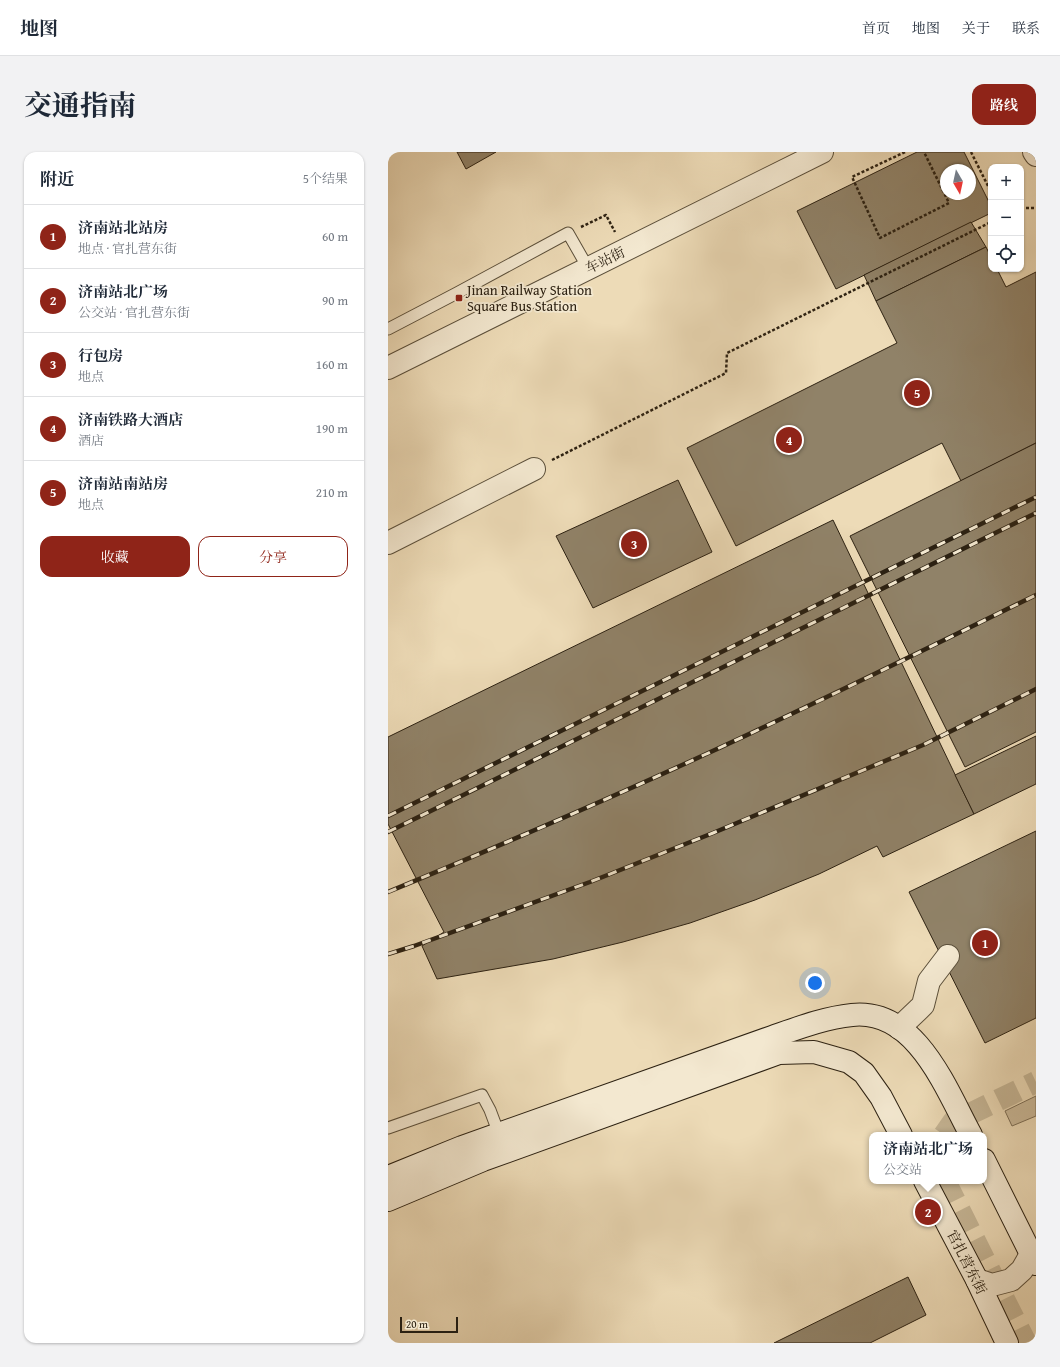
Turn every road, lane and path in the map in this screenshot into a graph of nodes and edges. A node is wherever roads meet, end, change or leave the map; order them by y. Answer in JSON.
{"nodes":[{"id":1,"x":822,"y":152,"type":"edge"},
{"id":2,"x":905,"y":152,"type":"edge"},
{"id":3,"x":924,"y":152,"type":"edge"},
{"id":4,"x":971,"y":152,"type":"edge"},
{"id":5,"x":1034,"y":152,"type":"edge"},
{"id":6,"x":1036,"y":155,"type":"edge"},
{"id":7,"x":988,"y":186,"type":"edge"},
{"id":8,"x":1024,"y":208,"type":"edge"},
{"id":9,"x":1036,"y":208,"type":"edge"},
{"id":10,"x":606,"y":215,"type":"dead end"},
{"id":11,"x":988,"y":223,"type":"edge"},
{"id":12,"x":568,"y":233,"type":"junction"},
{"id":13,"x":588,"y":268,"type":"junction"},
{"id":14,"x":388,"y":329,"type":"edge"},
{"id":15,"x":388,"y":368,"type":"edge"},
{"id":16,"x":534,"y":469,"type":"joint"},
{"id":17,"x":388,"y":543,"type":"edge"},
{"id":18,"x":948,"y":956,"type":"dead end"},
{"id":19,"x":899,"y":1028,"type":"junction"},
{"id":20,"x":388,"y":1128,"type":"edge"},
{"id":21,"x":899,"y":1132,"type":"edge"},
{"id":22,"x":969,"y":1132,"type":"edge"},
{"id":23,"x":499,"y":1134,"type":"junction"},
{"id":24,"x":987,"y":1166,"type":"edge"},
{"id":25,"x":388,"y":1177,"type":"edge"},
{"id":26,"x":927,"y":1184,"type":"edge"},
{"id":27,"x":388,"y":1200,"type":"edge"},
{"id":28,"x":1033,"y":1259,"type":"edge"},
{"id":29,"x":977,"y":1280,"type":"junction"},
{"id":30,"x":1007,"y":1343,"type":"edge"}],
"edges":[{"from":1,"to":13,"type":"main road","name":"车站街"},
{"from":2,"to":3,"type":"path"},
{"from":4,"to":7,"type":"path"},
{"from":5,"to":6,"type":"main road"},
{"from":8,"to":9,"type":"path"},
{"from":10,"to":12,"type":"path"},
{"from":11,"to":16,"type":"path"},
{"from":12,"to":13,"type":"lane"},
{"from":12,"to":14,"type":"lane"},
{"from":13,"to":15,"type":"main road","name":"车站街"},
{"from":16,"to":17,"type":"main road"},
{"from":18,"to":19,"type":"main road"},
{"from":19,"to":22,"type":"main road"},
{"from":19,"to":23,"type":"main road"},
{"from":20,"to":23,"type":"lane"},
{"from":21,"to":27,"type":"main road"},
{"from":23,"to":25,"type":"main road"},
{"from":24,"to":28,"type":"main road"},
{"from":26,"to":29,"type":"main road","name":"官扎营东街"},
{"from":28,"to":29,"type":"main road"},
{"from":29,"to":30,"type":"main road","name":"官扎营东街"}]}
